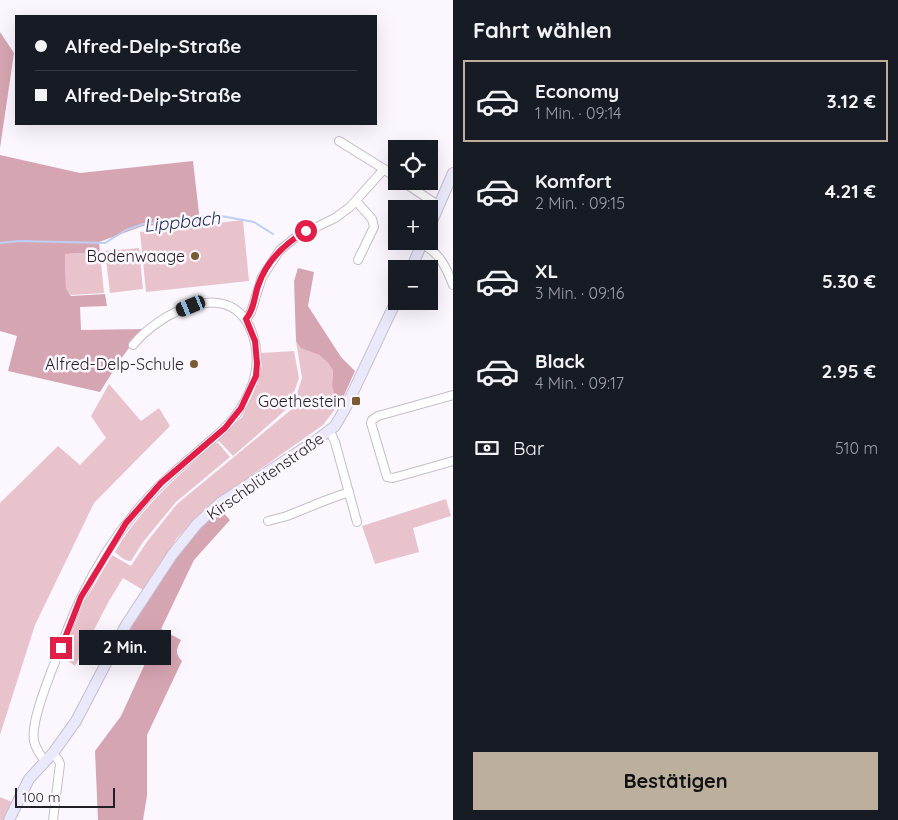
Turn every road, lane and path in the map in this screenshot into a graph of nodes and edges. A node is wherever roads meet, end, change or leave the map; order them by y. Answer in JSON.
{"nodes":[{"id":1,"x":339,"y":141,"type":"dead end"},
{"id":2,"x":384,"y":169,"type":"junction"},
{"id":3,"x":388,"y":172,"type":"edge"},
{"id":4,"x":453,"y":173,"type":"edge"},
{"id":5,"x":415,"y":190,"type":"edge"},
{"id":6,"x":356,"y":201,"type":"junction"},
{"id":7,"x":439,"y":206,"type":"joint"},
{"id":8,"x":432,"y":250,"type":"edge"},
{"id":9,"x":358,"y":260,"type":"dead end"},
{"id":10,"x":453,"y":284,"type":"edge"},
{"id":11,"x":392,"y":310,"type":"edge"},
{"id":12,"x":246,"y":319,"type":"junction"},
{"id":13,"x":133,"y":345,"type":"dead end"},
{"id":14,"x":453,"y":395,"type":"edge"},
{"id":15,"x":330,"y":431,"type":"junction"},
{"id":16,"x":453,"y":462,"type":"edge"},
{"id":17,"x":349,"y":492,"type":"junction"},
{"id":18,"x":268,"y":521,"type":"dead end"},
{"id":19,"x":357,"y":522,"type":"dead end"},
{"id":20,"x":52,"y":753,"type":"junction"},
{"id":21,"x":45,"y":761,"type":"junction"},
{"id":22,"x":9,"y":820,"type":"edge"},
{"id":23,"x":53,"y":820,"type":"edge"}],
"edges":[{"from":1,"to":2,"type":"street"},
{"from":2,"to":3,"type":"street"},
{"from":2,"to":6,"type":"street"},
{"from":4,"to":7,"type":"main road"},
{"from":5,"to":7,"type":"street"},
{"from":6,"to":9,"type":"street"},
{"from":6,"to":12,"type":"street"},
{"from":8,"to":10,"type":"street"},
{"from":11,"to":15,"type":"main road","name":"Kirschblütenstraße"},
{"from":12,"to":13,"type":"street"},
{"from":12,"to":21,"type":"street"},
{"from":14,"to":16,"type":"street"},
{"from":15,"to":17,"type":"street"},
{"from":15,"to":20,"type":"main road","name":"Kirschblütenstraße"},
{"from":17,"to":18,"type":"street"},
{"from":17,"to":19,"type":"street"},
{"from":20,"to":21,"type":"main road","name":"Kirschblütenstraße"},
{"from":20,"to":23,"type":"street"},
{"from":21,"to":22,"type":"main road","name":"Kirschblütenstraße"}]}
